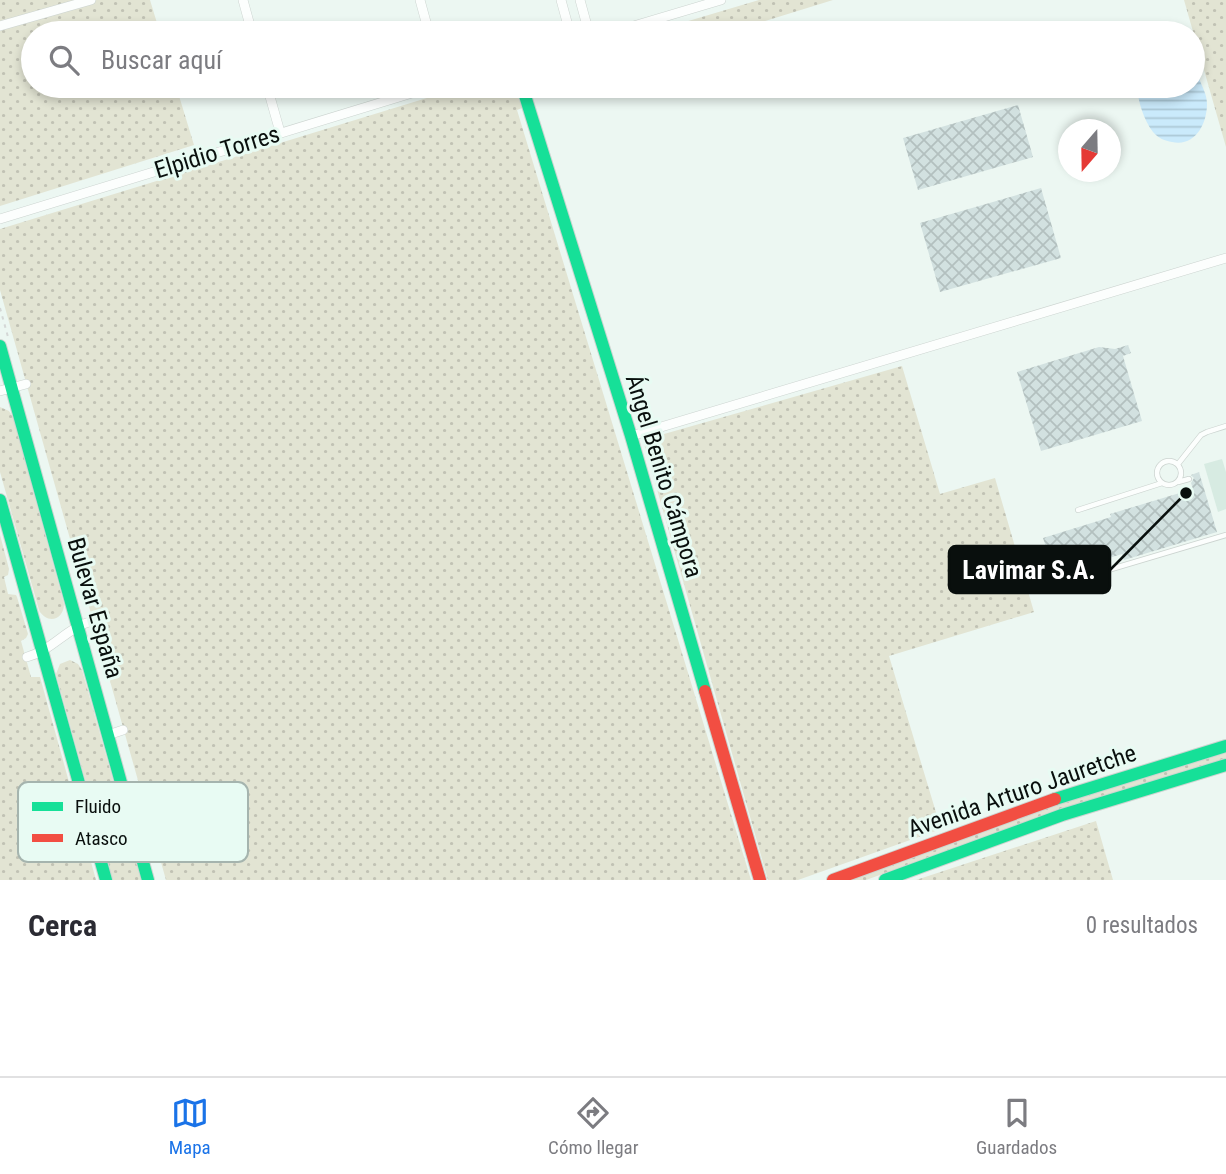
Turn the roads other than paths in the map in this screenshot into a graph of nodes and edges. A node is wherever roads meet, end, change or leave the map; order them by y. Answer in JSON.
{"nodes":[{"id":1,"x":91,"y":0,"type":"edge"},
{"id":2,"x":243,"y":0,"type":"edge"},
{"id":3,"x":420,"y":0,"type":"edge"},
{"id":4,"x":561,"y":0,"type":"edge"},
{"id":5,"x":580,"y":0,"type":"edge"},
{"id":6,"x":721,"y":0,"type":"edge"},
{"id":7,"x":249,"y":21,"type":"edge"},
{"id":8,"x":426,"y":21,"type":"edge"},
{"id":9,"x":567,"y":21,"type":"edge"},
{"id":10,"x":586,"y":21,"type":"edge"},
{"id":11,"x":650,"y":21,"type":"edge"},
{"id":12,"x":0,"y":26,"type":"edge"},
{"id":13,"x":270,"y":98,"type":"edge"},
{"id":14,"x":395,"y":98,"type":"edge"},
{"id":15,"x":526,"y":98,"type":"edge"},
{"id":16,"x":280,"y":132,"type":"junction"},
{"id":17,"x":0,"y":219,"type":"edge"},
{"id":18,"x":1226,"y":258,"type":"edge"},
{"id":19,"x":1,"y":353,"type":"edge"},
{"id":20,"x":26,"y":384,"type":"dead end"},
{"id":21,"x":6,"y":390,"type":"edge"},
{"id":22,"x":1226,"y":426,"type":"edge"},
{"id":23,"x":631,"y":436,"type":"junction"},
{"id":24,"x":1178,"y":464,"type":"junction"},
{"id":25,"x":1189,"y":479,"type":"dead end"},
{"id":26,"x":1162,"y":482,"type":"junction"},
{"id":27,"x":1177,"y":482,"type":"junction"},
{"id":28,"x":0,"y":500,"type":"edge"},
{"id":29,"x":1078,"y":510,"type":"dead end"},
{"id":30,"x":1226,"y":535,"type":"edge"},
{"id":31,"x":1098,"y":573,"type":"dead end"},
{"id":32,"x":92,"y":621,"type":"dead end"},
{"id":33,"x":78,"y":625,"type":"junction"},
{"id":34,"x":41,"y":653,"type":"junction"},
{"id":35,"x":27,"y":657,"type":"dead end"},
{"id":36,"x":122,"y":730,"type":"dead end"},
{"id":37,"x":108,"y":735,"type":"junction"},
{"id":38,"x":1226,"y":746,"type":"edge"},
{"id":39,"x":1226,"y":765,"type":"edge"},
{"id":40,"x":78,"y":782,"type":"edge"},
{"id":41,"x":121,"y":782,"type":"edge"},
{"id":42,"x":101,"y":862,"type":"edge"},
{"id":43,"x":143,"y":862,"type":"edge"},
{"id":44,"x":106,"y":880,"type":"edge"},
{"id":45,"x":148,"y":880,"type":"edge"},
{"id":46,"x":761,"y":880,"type":"edge"},
{"id":47,"x":833,"y":880,"type":"edge"},
{"id":48,"x":885,"y":880,"type":"edge"}],
"edges":[{"from":1,"to":12,"type":"street"},
{"from":2,"to":7,"type":"street"},
{"from":3,"to":8,"type":"street"},
{"from":4,"to":9,"type":"street"},
{"from":5,"to":10,"type":"street"},
{"from":6,"to":11,"type":"street"},
{"from":13,"to":16,"type":"street"},
{"from":14,"to":16,"type":"street","name":"Elpidio Torres"},
{"from":15,"to":23,"type":"main road","name":"Ángel Benito Cámpora"},
{"from":16,"to":17,"type":"street","name":"Elpidio Torres"},
{"from":18,"to":23,"type":"street"},
{"from":19,"to":21,"type":"main road","name":"Bulevar España"},
{"from":20,"to":21,"type":"street"},
{"from":21,"to":33,"type":"main road","name":"Bulevar España"},
{"from":22,"to":24,"type":"lane"},
{"from":23,"to":46,"type":"main road","name":"Ángel Benito Cámpora"},
{"from":24,"to":26,"type":"lane"},
{"from":24,"to":27,"type":"lane"},
{"from":25,"to":27,"type":"lane"},
{"from":26,"to":27,"type":"lane"},
{"from":26,"to":29,"type":"lane"},
{"from":28,"to":34,"type":"main road"},
{"from":30,"to":31,"type":"lane"},
{"from":32,"to":33,"type":"street"},
{"from":33,"to":34,"type":"street"},
{"from":33,"to":37,"type":"main road","name":"Bulevar España"},
{"from":34,"to":35,"type":"street"},
{"from":34,"to":40,"type":"main road"},
{"from":36,"to":37,"type":"street"},
{"from":37,"to":41,"type":"main road","name":"Bulevar España"},
{"from":38,"to":47,"type":"main road","name":"Avenida Arturo Jauretche"},
{"from":39,"to":48,"type":"main road","name":"Avenida Arturo Jauretche"},
{"from":42,"to":44,"type":"main road"},
{"from":43,"to":45,"type":"main road","name":"Bulevar España"}]}
